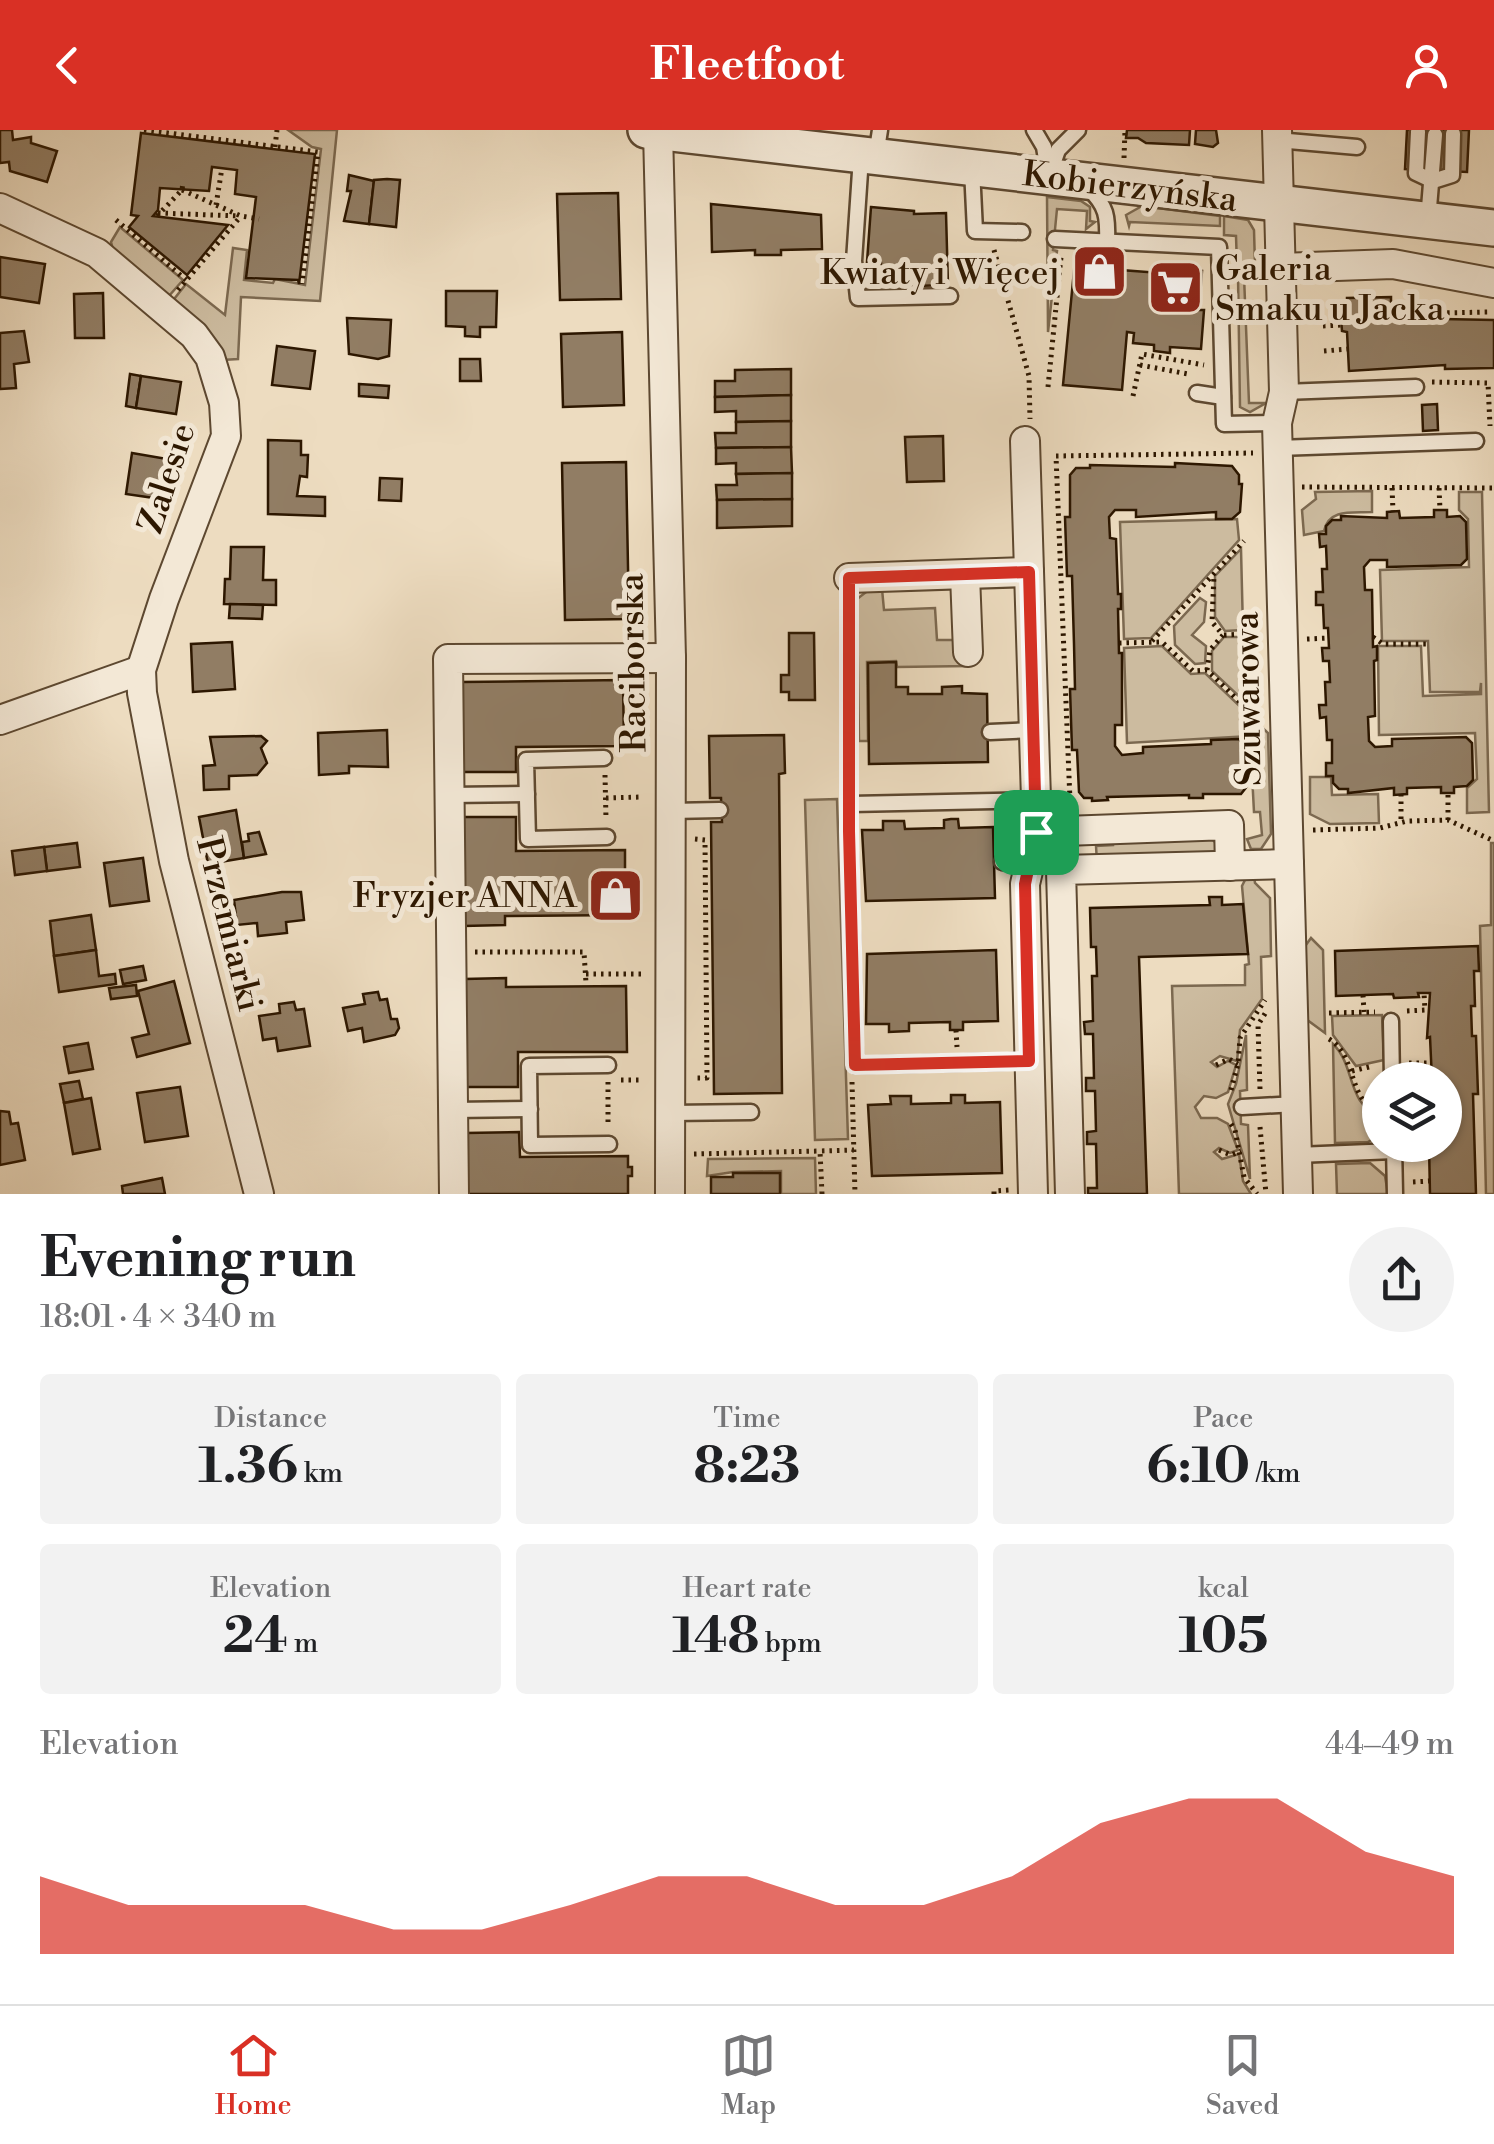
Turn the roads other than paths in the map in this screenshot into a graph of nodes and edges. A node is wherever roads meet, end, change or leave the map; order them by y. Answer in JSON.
{"nodes":[{"id":1,"x":646,"y":130,"type":"edge"},
{"id":2,"x":1034,"y":130,"type":"edge"},
{"id":3,"x":1078,"y":130,"type":"edge"},
{"id":4,"x":658,"y":131,"type":"edge"},
{"id":5,"x":1418,"y":132,"type":"edge"},
{"id":6,"x":1453,"y":134,"type":"dead end"},
{"id":7,"x":1277,"y":135,"type":"edge"},
{"id":8,"x":1435,"y":135,"type":"dead end"},
{"id":9,"x":872,"y":147,"type":"edge"},
{"id":10,"x":1357,"y":147,"type":"dead end"},
{"id":11,"x":972,"y":168,"type":"junction"},
{"id":12,"x":1064,"y":179,"type":"junction"},
{"id":13,"x":1135,"y":179,"type":"junction"},
{"id":14,"x":1433,"y":181,"type":"junction"},
{"id":15,"x":1277,"y":204,"type":"junction"},
{"id":16,"x":0,"y":208,"type":"edge"},
{"id":17,"x":1108,"y":215,"type":"junction"},
{"id":18,"x":1428,"y":221,"type":"junction"},
{"id":19,"x":1494,"y":228,"type":"edge"},
{"id":20,"x":1022,"y":232,"type":"dead end"},
{"id":21,"x":1055,"y":239,"type":"dead end"},
{"id":22,"x":1107,"y":242,"type":"junction"},
{"id":23,"x":1280,"y":268,"type":"junction"},
{"id":24,"x":1494,"y":283,"type":"edge"},
{"id":25,"x":950,"y":296,"type":"dead end"},
{"id":26,"x":1416,"y":387,"type":"dead end"},
{"id":27,"x":1197,"y":392,"type":"dead end"},
{"id":28,"x":1284,"y":392,"type":"junction"},
{"id":29,"x":1223,"y":398,"type":"junction"},
{"id":30,"x":1025,"y":441,"type":"road end"},
{"id":31,"x":1272,"y":441,"type":"junction"},
{"id":32,"x":1476,"y":441,"type":"dead end"},
{"id":33,"x":1029,"y":572,"type":"junction"},
{"id":34,"x":966,"y":575,"type":"junction"},
{"id":35,"x":849,"y":578,"type":"joint"},
{"id":36,"x":968,"y":652,"type":"dead end"},
{"id":37,"x":670,"y":658,"type":"junction"},
{"id":38,"x":141,"y":670,"type":"junction"},
{"id":39,"x":0,"y":720,"type":"edge"},
{"id":40,"x":1034,"y":730,"type":"junction"},
{"id":41,"x":990,"y":732,"type":"dead end"},
{"id":42,"x":604,"y":758,"type":"road end"},
{"id":43,"x":527,"y":794,"type":"junction"},
{"id":44,"x":449,"y":795,"type":"junction"},
{"id":45,"x":1036,"y":800,"type":"junction"},
{"id":46,"x":851,"y":804,"type":"junction"},
{"id":47,"x":679,"y":810,"type":"junction"},
{"id":48,"x":720,"y":810,"type":"dead end"},
{"id":49,"x":1036,"y":832,"type":"junction"},
{"id":50,"x":607,"y":837,"type":"road end"},
{"id":51,"x":1289,"y":864,"type":"junction"},
{"id":52,"x":1230,"y":866,"type":"junction"},
{"id":53,"x":1395,"y":1016,"type":"road end"},
{"id":54,"x":1029,"y":1061,"type":"junction"},
{"id":55,"x":1393,"y":1062,"type":"edge"},
{"id":56,"x":610,"y":1073,"type":"road end"},
{"id":57,"x":1296,"y":1104,"type":"junction"},
{"id":58,"x":1242,"y":1107,"type":"dead end"},
{"id":59,"x":530,"y":1109,"type":"junction"},
{"id":60,"x":453,"y":1110,"type":"junction"},
{"id":61,"x":751,"y":1112,"type":"dead end"},
{"id":62,"x":678,"y":1113,"type":"junction"},
{"id":63,"x":608,"y":1144,"type":"road end"},
{"id":64,"x":1362,"y":1150,"type":"edge"},
{"id":65,"x":1297,"y":1155,"type":"junction"},
{"id":66,"x":1396,"y":1162,"type":"edge"},
{"id":67,"x":1400,"y":1188,"type":"edge"},
{"id":68,"x":259,"y":1194,"type":"edge"},
{"id":69,"x":454,"y":1194,"type":"edge"},
{"id":70,"x":670,"y":1194,"type":"edge"},
{"id":71,"x":1032,"y":1194,"type":"edge"},
{"id":72,"x":1070,"y":1194,"type":"edge"},
{"id":73,"x":1298,"y":1194,"type":"edge"}],
"edges":[{"from":1,"to":4,"type":"street","name":"Kobierzyńska"},
{"from":2,"to":12,"type":"lane"},
{"from":3,"to":12,"type":"lane"},
{"from":4,"to":9,"type":"street","name":"Kobierzyńska"},
{"from":4,"to":37,"type":"street","name":"Raciborska"},
{"from":5,"to":14,"type":"lane"},
{"from":6,"to":14,"type":"lane"},
{"from":7,"to":10,"type":"lane"},
{"from":7,"to":15,"type":"street","name":"Szuwarowa"},
{"from":8,"to":14,"type":"lane"},
{"from":9,"to":11,"type":"street","name":"Kobierzyńska"},
{"from":9,"to":25,"type":"lane"},
{"from":11,"to":12,"type":"street","name":"Kobierzyńska"},
{"from":11,"to":20,"type":"lane"},
{"from":12,"to":13,"type":"street","name":"Kobierzyńska"},
{"from":12,"to":17,"type":"lane"},
{"from":13,"to":15,"type":"street","name":"Kobierzyńska"},
{"from":13,"to":17,"type":"lane"},
{"from":14,"to":18,"type":"lane"},
{"from":15,"to":18,"type":"street","name":"Kobierzyńska"},
{"from":15,"to":23,"type":"street","name":"Szuwarowa"},
{"from":16,"to":38,"type":"street","name":"Zalesie"},
{"from":17,"to":22,"type":"lane"},
{"from":18,"to":19,"type":"street","name":"Kobierzyńska"},
{"from":21,"to":22,"type":"lane"},
{"from":22,"to":29,"type":"lane"},
{"from":23,"to":24,"type":"street"},
{"from":23,"to":28,"type":"street","name":"Szuwarowa"},
{"from":26,"to":28,"type":"lane"},
{"from":27,"to":29,"type":"lane"},
{"from":28,"to":31,"type":"street","name":"Szuwarowa"},
{"from":29,"to":31,"type":"lane"},
{"from":30,"to":33,"type":"street"},
{"from":31,"to":32,"type":"lane"},
{"from":31,"to":51,"type":"street","name":"Szuwarowa"},
{"from":33,"to":34,"type":"street"},
{"from":33,"to":40,"type":"street"},
{"from":34,"to":35,"type":"street"},
{"from":34,"to":36,"type":"street"},
{"from":35,"to":46,"type":"lane"},
{"from":37,"to":44,"type":"street"},
{"from":37,"to":47,"type":"street","name":"Raciborska"},
{"from":38,"to":39,"type":"street"},
{"from":38,"to":68,"type":"street","name":"Przemiarki"},
{"from":40,"to":41,"type":"lane"},
{"from":40,"to":45,"type":"street"},
{"from":42,"to":43,"type":"lane"},
{"from":43,"to":44,"type":"lane"},
{"from":43,"to":50,"type":"lane"},
{"from":44,"to":60,"type":"street"},
{"from":45,"to":46,"type":"lane"},
{"from":45,"to":49,"type":"street"},
{"from":46,"to":54,"type":"lane"},
{"from":47,"to":48,"type":"lane"},
{"from":47,"to":62,"type":"street","name":"Raciborska"},
{"from":49,"to":52,"type":"street"},
{"from":49,"to":54,"type":"street"},
{"from":51,"to":52,"type":"street"},
{"from":51,"to":57,"type":"street","name":"Szuwarowa"},
{"from":52,"to":72,"type":"street"},
{"from":53,"to":55,"type":"lane"},
{"from":54,"to":71,"type":"street"},
{"from":56,"to":59,"type":"lane"},
{"from":57,"to":58,"type":"lane"},
{"from":57,"to":65,"type":"street","name":"Szuwarowa"},
{"from":59,"to":60,"type":"lane"},
{"from":59,"to":63,"type":"lane"},
{"from":60,"to":69,"type":"street"},
{"from":61,"to":62,"type":"lane"},
{"from":62,"to":70,"type":"street","name":"Raciborska"},
{"from":64,"to":65,"type":"lane"},
{"from":65,"to":73,"type":"street","name":"Szuwarowa"},
{"from":66,"to":67,"type":"lane"}]}
